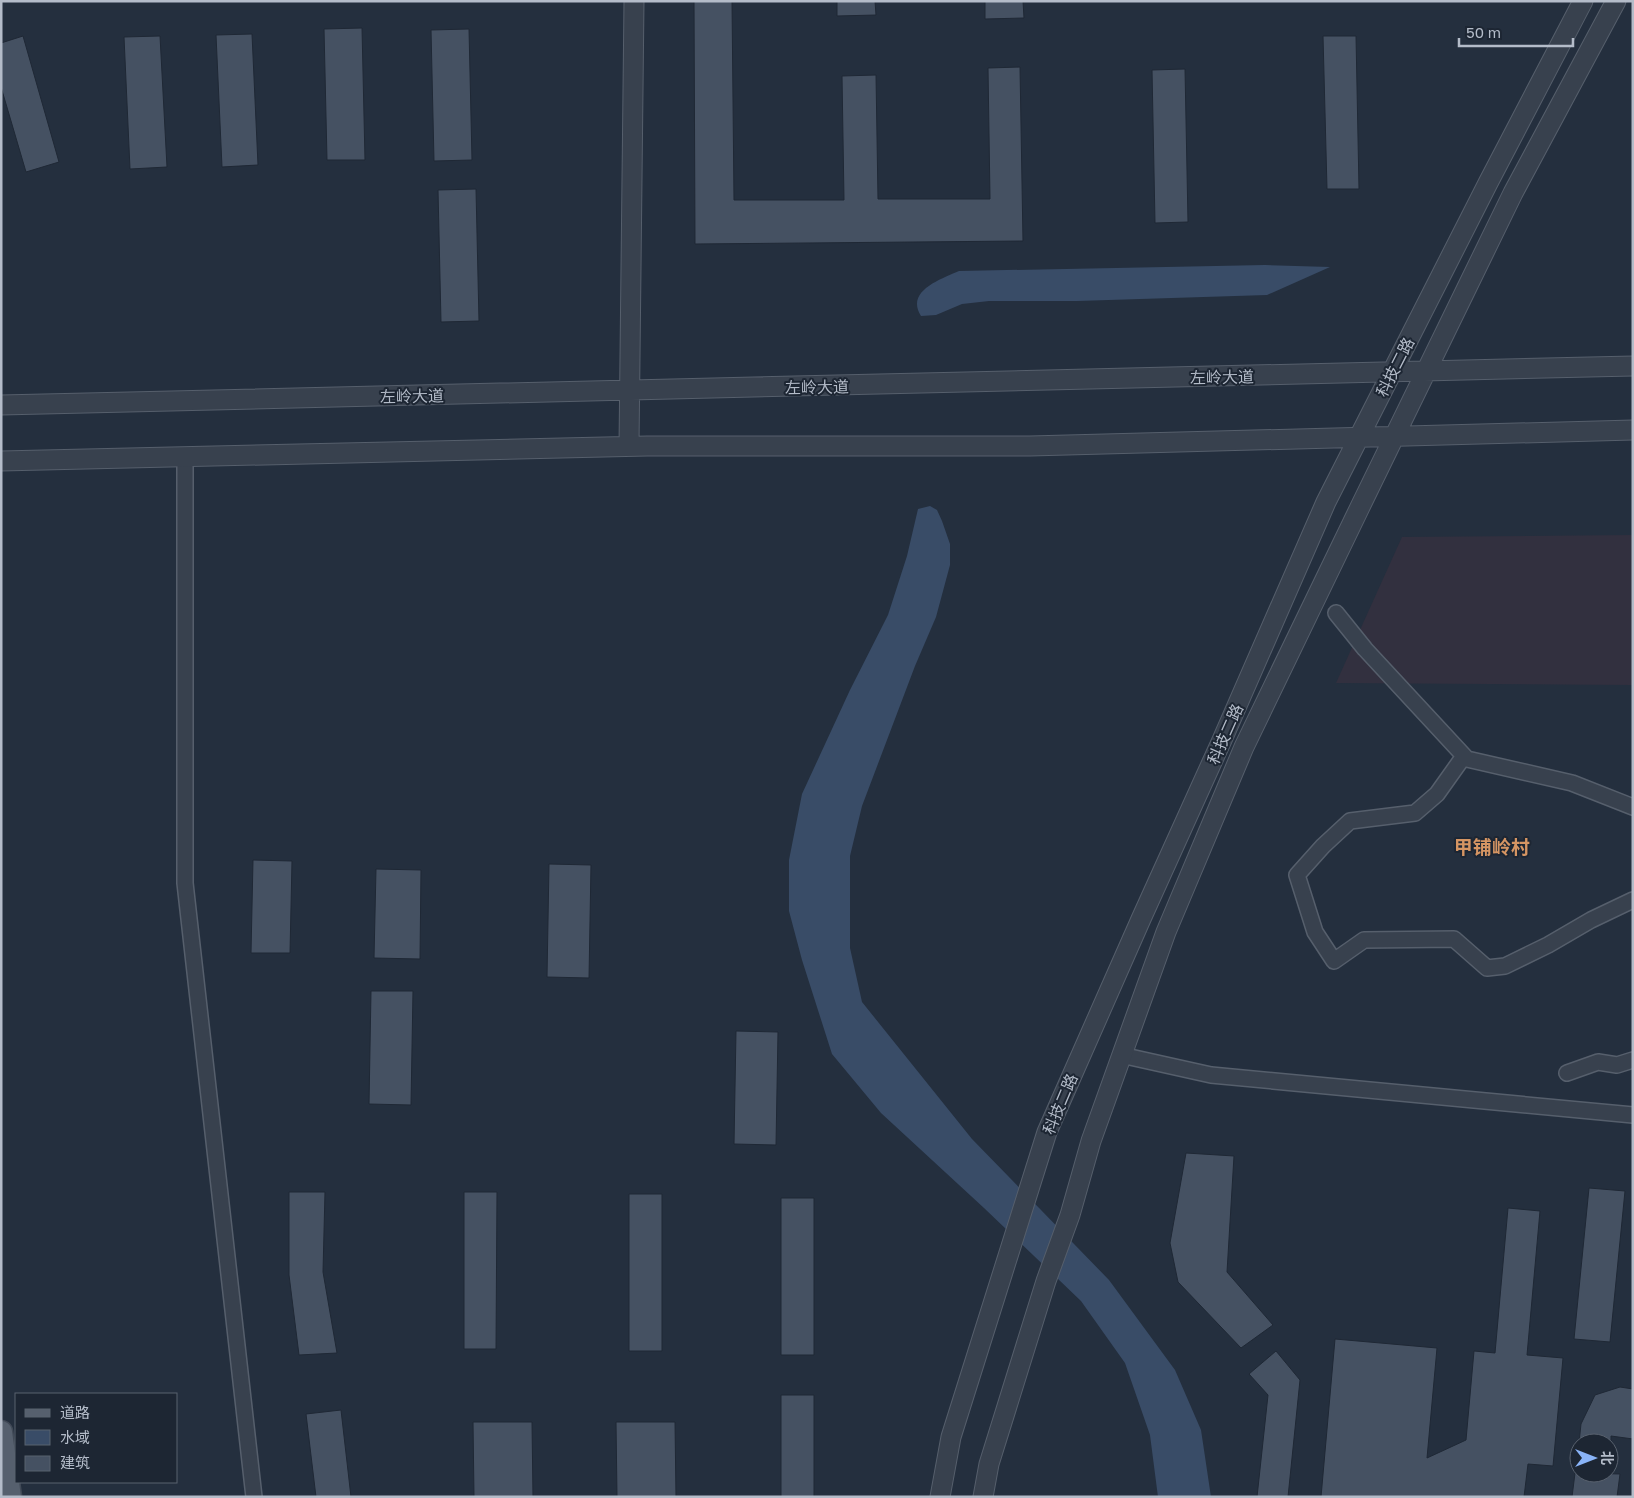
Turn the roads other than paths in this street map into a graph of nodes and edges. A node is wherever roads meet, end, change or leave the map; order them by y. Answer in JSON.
{"nodes":[{"id":1,"x":634,"y":1,"type":"edge"},
{"id":2,"x":1583,"y":1,"type":"edge"},
{"id":3,"x":1616,"y":1,"type":"edge"},
{"id":4,"x":1633,"y":366,"type":"edge"},
{"id":5,"x":1426,"y":372,"type":"junction"},
{"id":6,"x":1392,"y":373,"type":"junction"},
{"id":7,"x":630,"y":391,"type":"junction"},
{"id":8,"x":1,"y":405,"type":"edge"},
{"id":9,"x":1633,"y":430,"type":"edge"},
{"id":10,"x":1395,"y":436,"type":"junction"},
{"id":11,"x":1359,"y":437,"type":"junction"},
{"id":12,"x":629,"y":446,"type":"junction"},
{"id":13,"x":184,"y":456,"type":"junction"},
{"id":14,"x":1,"y":461,"type":"edge"},
{"id":15,"x":1336,"y":613,"type":"dead end"},
{"id":16,"x":1464,"y":756,"type":"junction"},
{"id":17,"x":1633,"y":807,"type":"edge"},
{"id":18,"x":1633,"y":900,"type":"edge"},
{"id":19,"x":1122,"y":1055,"type":"junction"},
{"id":20,"x":1633,"y":1060,"type":"edge"},
{"id":21,"x":1566,"y":1073,"type":"dead end"},
{"id":22,"x":1633,"y":1115,"type":"edge"},
{"id":23,"x":1,"y":1432,"type":"edge"},
{"id":24,"x":10,"y":1497,"type":"edge"},
{"id":25,"x":254,"y":1497,"type":"edge"},
{"id":26,"x":940,"y":1497,"type":"edge"},
{"id":27,"x":983,"y":1497,"type":"edge"}],
"edges":[{"from":1,"to":7,"type":"street"},
{"from":2,"to":6,"type":"street","name":"科技二路"},
{"from":3,"to":5,"type":"street","name":"科技二路"},
{"from":4,"to":5,"type":"street","name":"左岭大道"},
{"from":5,"to":6,"type":"street","name":"左岭大道"},
{"from":5,"to":10,"type":"street","name":"科技二路"},
{"from":6,"to":7,"type":"street","name":"左岭大道"},
{"from":6,"to":11,"type":"street","name":"科技二路"},
{"from":7,"to":8,"type":"street","name":"左岭大道"},
{"from":7,"to":12,"type":"street"},
{"from":9,"to":10,"type":"street"},
{"from":10,"to":11,"type":"street"},
{"from":10,"to":19,"type":"street","name":"科技二路"},
{"from":11,"to":12,"type":"street"},
{"from":11,"to":26,"type":"street","name":"科技二路"},
{"from":12,"to":13,"type":"street"},
{"from":13,"to":14,"type":"street"},
{"from":13,"to":25,"type":"street"},
{"from":15,"to":16,"type":"street"},
{"from":16,"to":17,"type":"street"},
{"from":16,"to":18,"type":"street"},
{"from":19,"to":22,"type":"street"},
{"from":19,"to":27,"type":"street","name":"科技二路"},
{"from":20,"to":21,"type":"street"},
{"from":23,"to":24,"type":"main road"}]}
